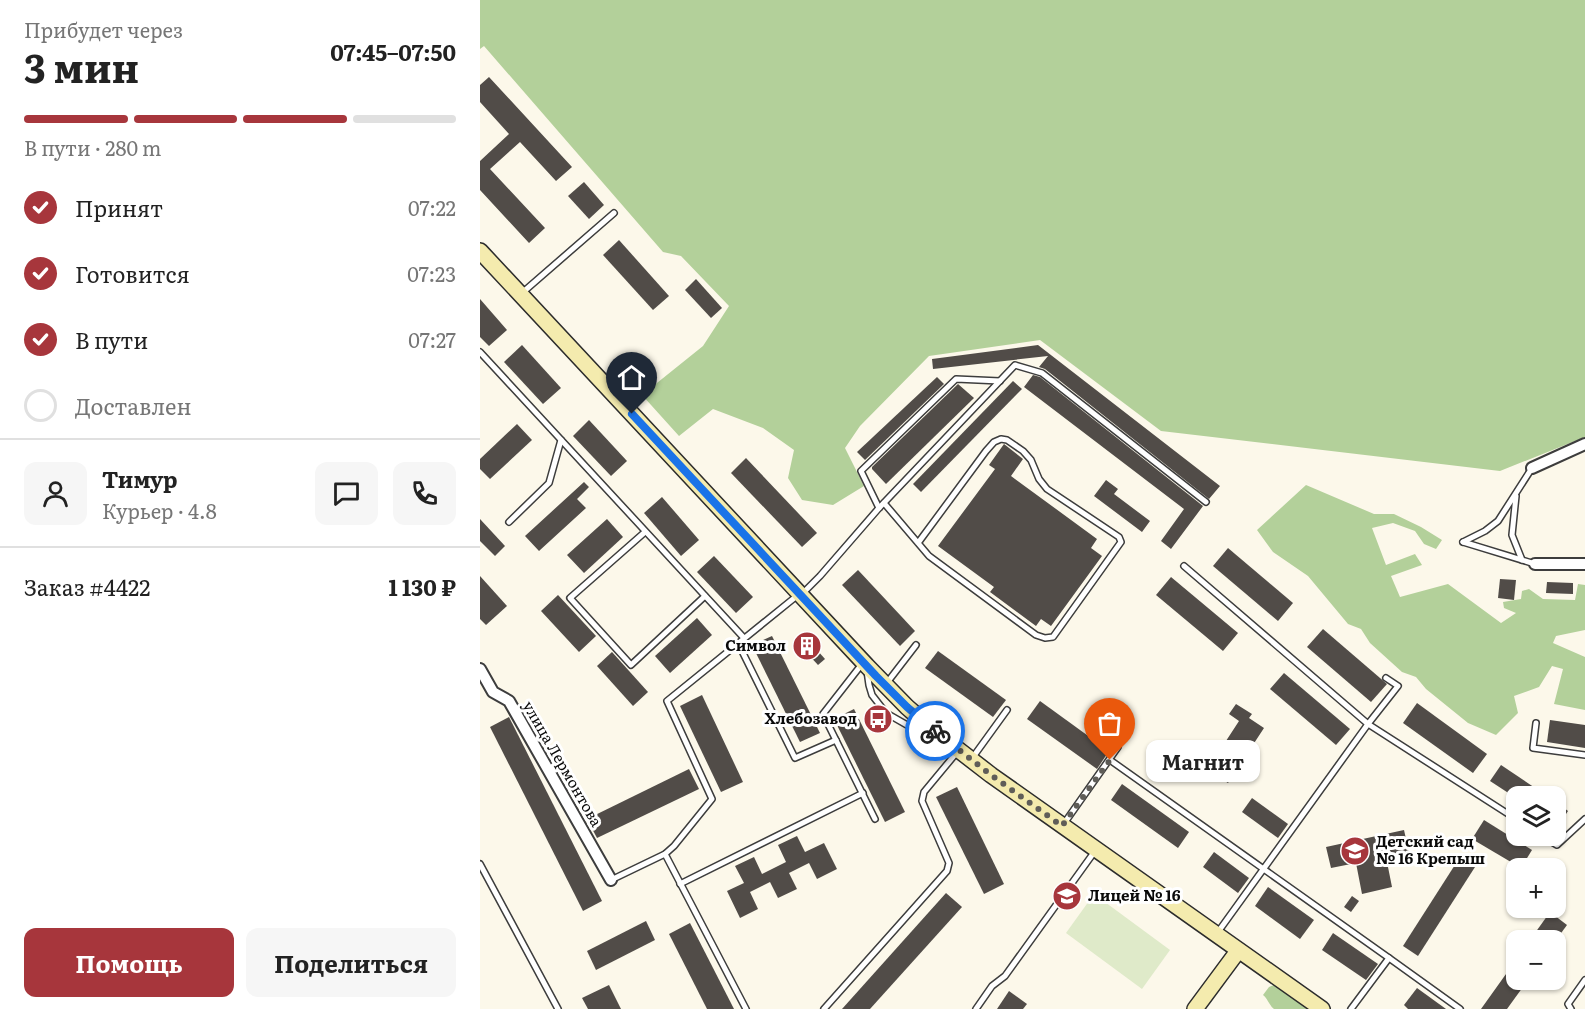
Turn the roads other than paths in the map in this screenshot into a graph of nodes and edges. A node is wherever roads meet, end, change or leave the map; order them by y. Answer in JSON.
{"nodes":[{"id":1,"x":614,"y":213,"type":"dead end"},
{"id":2,"x":480,"y":251,"type":"edge"},
{"id":3,"x":520,"y":294,"type":"junction"},
{"id":4,"x":480,"y":352,"type":"edge"},
{"id":5,"x":1000,"y":381,"type":"junction"},
{"id":6,"x":561,"y":440,"type":"junction"},
{"id":7,"x":1585,"y":444,"type":"edge"},
{"id":8,"x":1532,"y":468,"type":"joint"},
{"id":9,"x":1516,"y":494,"type":"junction"},
{"id":10,"x":1206,"y":502,"type":"dead end"},
{"id":11,"x":884,"y":503,"type":"junction"},
{"id":12,"x":879,"y":508,"type":"junction"},
{"id":13,"x":509,"y":522,"type":"dead end"},
{"id":14,"x":645,"y":532,"type":"junction"},
{"id":15,"x":918,"y":543,"type":"junction"},
{"id":16,"x":1522,"y":560,"type":"junction"},
{"id":17,"x":1535,"y":564,"type":"joint"},
{"id":18,"x":1585,"y":564,"type":"edge"},
{"id":19,"x":1184,"y":566,"type":"dead end"},
{"id":20,"x":800,"y":594,"type":"junction"},
{"id":21,"x":705,"y":597,"type":"junction"},
{"id":22,"x":741,"y":641,"type":"junction"},
{"id":23,"x":916,"y":645,"type":"dead end"},
{"id":24,"x":865,"y":664,"type":"junction"},
{"id":25,"x":480,"y":669,"type":"edge"},
{"id":26,"x":1386,"y":678,"type":"dead end"},
{"id":27,"x":885,"y":685,"type":"junction"},
{"id":28,"x":1007,"y":710,"type":"dead end"},
{"id":29,"x":1536,"y":723,"type":"dead end"},
{"id":30,"x":1368,"y":724,"type":"junction"},
{"id":31,"x":836,"y":740,"type":"junction"},
{"id":32,"x":1118,"y":747,"type":"dead end"},
{"id":33,"x":959,"y":751,"type":"junction"},
{"id":34,"x":1585,"y":755,"type":"edge"},
{"id":35,"x":1110,"y":760,"type":"junction"},
{"id":36,"x":863,"y":794,"type":"junction"},
{"id":37,"x":1506,"y":813,"type":"edge"},
{"id":38,"x":875,"y":819,"type":"dead end"},
{"id":39,"x":1585,"y":819,"type":"edge"},
{"id":40,"x":1062,"y":826,"type":"junction"},
{"id":41,"x":1566,"y":837,"type":"edge"},
{"id":42,"x":1096,"y":850,"type":"junction"},
{"id":43,"x":665,"y":855,"type":"junction"},
{"id":44,"x":480,"y":864,"type":"edge"},
{"id":45,"x":1263,"y":869,"type":"junction"},
{"id":46,"x":611,"y":880,"type":"joint"},
{"id":47,"x":680,"y":884,"type":"junction"},
{"id":48,"x":1216,"y":935,"type":"junction"},
{"id":49,"x":1238,"y":951,"type":"junction"},
{"id":50,"x":1389,"y":958,"type":"junction"},
{"id":51,"x":1585,"y":980,"type":"edge"},
{"id":52,"x":558,"y":1009,"type":"edge"},
{"id":53,"x":746,"y":1009,"type":"edge"},
{"id":54,"x":824,"y":1009,"type":"edge"},
{"id":55,"x":976,"y":1009,"type":"edge"},
{"id":56,"x":1195,"y":1009,"type":"edge"},
{"id":57,"x":1322,"y":1009,"type":"edge"},
{"id":58,"x":1351,"y":1009,"type":"edge"},
{"id":59,"x":1460,"y":1009,"type":"edge"},
{"id":60,"x":1571,"y":1009,"type":"edge"}],
"edges":[{"from":1,"to":3,"type":"lane"},
{"from":2,"to":3,"type":"street"},
{"from":3,"to":20,"type":"street"},
{"from":4,"to":6,"type":"lane"},
{"from":5,"to":10,"type":"lane"},
{"from":5,"to":11,"type":"lane"},
{"from":5,"to":12,"type":"lane"},
{"from":6,"to":13,"type":"lane"},
{"from":6,"to":14,"type":"lane"},
{"from":7,"to":8,"type":"street"},
{"from":8,"to":9,"type":"lane"},
{"from":9,"to":16,"type":"lane"},
{"from":9,"to":16,"type":"lane"},
{"from":11,"to":12,"type":"lane"},
{"from":11,"to":15,"type":"lane"},
{"from":12,"to":20,"type":"lane"},
{"from":14,"to":21,"type":"lane"},
{"from":14,"to":21,"type":"lane"},
{"from":15,"to":15,"type":"lane"},
{"from":16,"to":17,"type":"lane"},
{"from":17,"to":18,"type":"street"},
{"from":19,"to":30,"type":"lane"},
{"from":20,"to":22,"type":"lane"},
{"from":20,"to":24,"type":"street"},
{"from":21,"to":22,"type":"lane"},
{"from":22,"to":31,"type":"lane"},
{"from":22,"to":43,"type":"lane"},
{"from":23,"to":27,"type":"lane"},
{"from":24,"to":27,"type":"street"},
{"from":24,"to":31,"type":"lane"},
{"from":24,"to":33,"type":"lane"},
{"from":25,"to":46,"type":"street","name":"улица Лермонтова"},
{"from":26,"to":30,"type":"lane"},
{"from":27,"to":33,"type":"street"},
{"from":28,"to":33,"type":"lane"},
{"from":29,"to":34,"type":"lane"},
{"from":30,"to":37,"type":"lane"},
{"from":30,"to":45,"type":"lane"},
{"from":31,"to":36,"type":"lane"},
{"from":32,"to":35,"type":"lane"},
{"from":33,"to":40,"type":"street"},
{"from":33,"to":54,"type":"lane"},
{"from":35,"to":40,"type":"lane"},
{"from":35,"to":45,"type":"lane"},
{"from":36,"to":38,"type":"lane"},
{"from":36,"to":47,"type":"lane"},
{"from":39,"to":41,"type":"lane"},
{"from":40,"to":42,"type":"street"},
{"from":42,"to":48,"type":"street"},
{"from":42,"to":55,"type":"lane"},
{"from":43,"to":46,"type":"lane"},
{"from":43,"to":47,"type":"lane"},
{"from":44,"to":52,"type":"lane"},
{"from":45,"to":48,"type":"lane"},
{"from":45,"to":50,"type":"lane"},
{"from":47,"to":53,"type":"lane"},
{"from":48,"to":49,"type":"street"},
{"from":49,"to":56,"type":"street"},
{"from":49,"to":57,"type":"street"},
{"from":50,"to":58,"type":"lane"},
{"from":50,"to":59,"type":"lane"},
{"from":51,"to":60,"type":"lane"}]}
